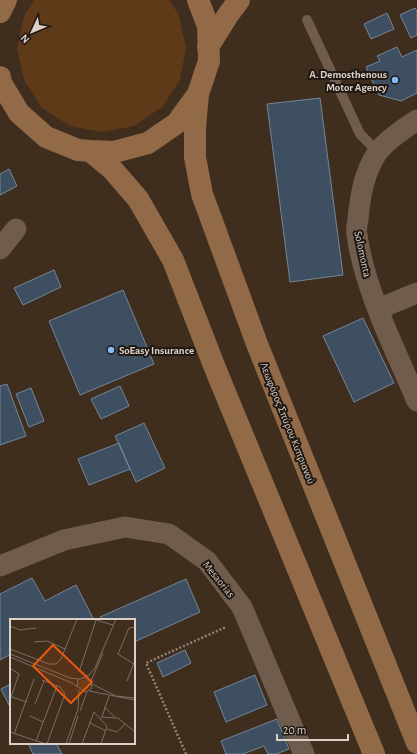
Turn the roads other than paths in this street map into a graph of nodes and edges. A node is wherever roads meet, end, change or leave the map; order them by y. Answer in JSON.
{"nodes":[{"id":1,"x":6,"y":0,"type":"edge"},
{"id":2,"x":198,"y":0,"type":"edge"},
{"id":3,"x":240,"y":0,"type":"edge"},
{"id":4,"x":0,"y":12,"type":"edge"},
{"id":5,"x":307,"y":20,"type":"dead end"},
{"id":6,"x":208,"y":47,"type":"junction"},
{"id":7,"x":0,"y":76,"type":"edge"},
{"id":8,"x":198,"y":94,"type":"junction"},
{"id":9,"x":0,"y":110,"type":"edge"},
{"id":10,"x":417,"y":120,"type":"edge"},
{"id":11,"x":30,"y":123,"type":"junction"},
{"id":12,"x":90,"y":151,"type":"junction"},
{"id":13,"x":378,"y":152,"type":"junction"},
{"id":14,"x":16,"y":229,"type":"dead end"},
{"id":15,"x":0,"y":249,"type":"edge"},
{"id":16,"x":417,"y":293,"type":"edge"},
{"id":17,"x":378,"y":309,"type":"junction"},
{"id":18,"x":417,"y":401,"type":"edge"},
{"id":19,"x":0,"y":566,"type":"edge"},
{"id":20,"x":417,"y":744,"type":"edge"},
{"id":21,"x":304,"y":754,"type":"edge"},
{"id":22,"x":374,"y":754,"type":"edge"}],
"edges":[{"from":1,"to":4,"type":"main road"},
{"from":2,"to":6,"type":"main road"},
{"from":3,"to":6,"type":"main road"},
{"from":5,"to":13,"type":"lane"},
{"from":6,"to":8,"type":"main road"},
{"from":7,"to":11,"type":"main road"},
{"from":8,"to":12,"type":"main road"},
{"from":8,"to":20,"type":"main road","name":"Λεωφόρος Σπύρου Κυπριανού"},
{"from":9,"to":11,"type":"main road"},
{"from":10,"to":13,"type":"street","name":"Solomonta"},
{"from":11,"to":12,"type":"main road"},
{"from":12,"to":22,"type":"main road"},
{"from":13,"to":17,"type":"street","name":"Solomonta"},
{"from":14,"to":15,"type":"street"},
{"from":16,"to":17,"type":"street"},
{"from":17,"to":18,"type":"street","name":"Solomonta"},
{"from":19,"to":21,"type":"street","name":"Mesaorias"}]}
